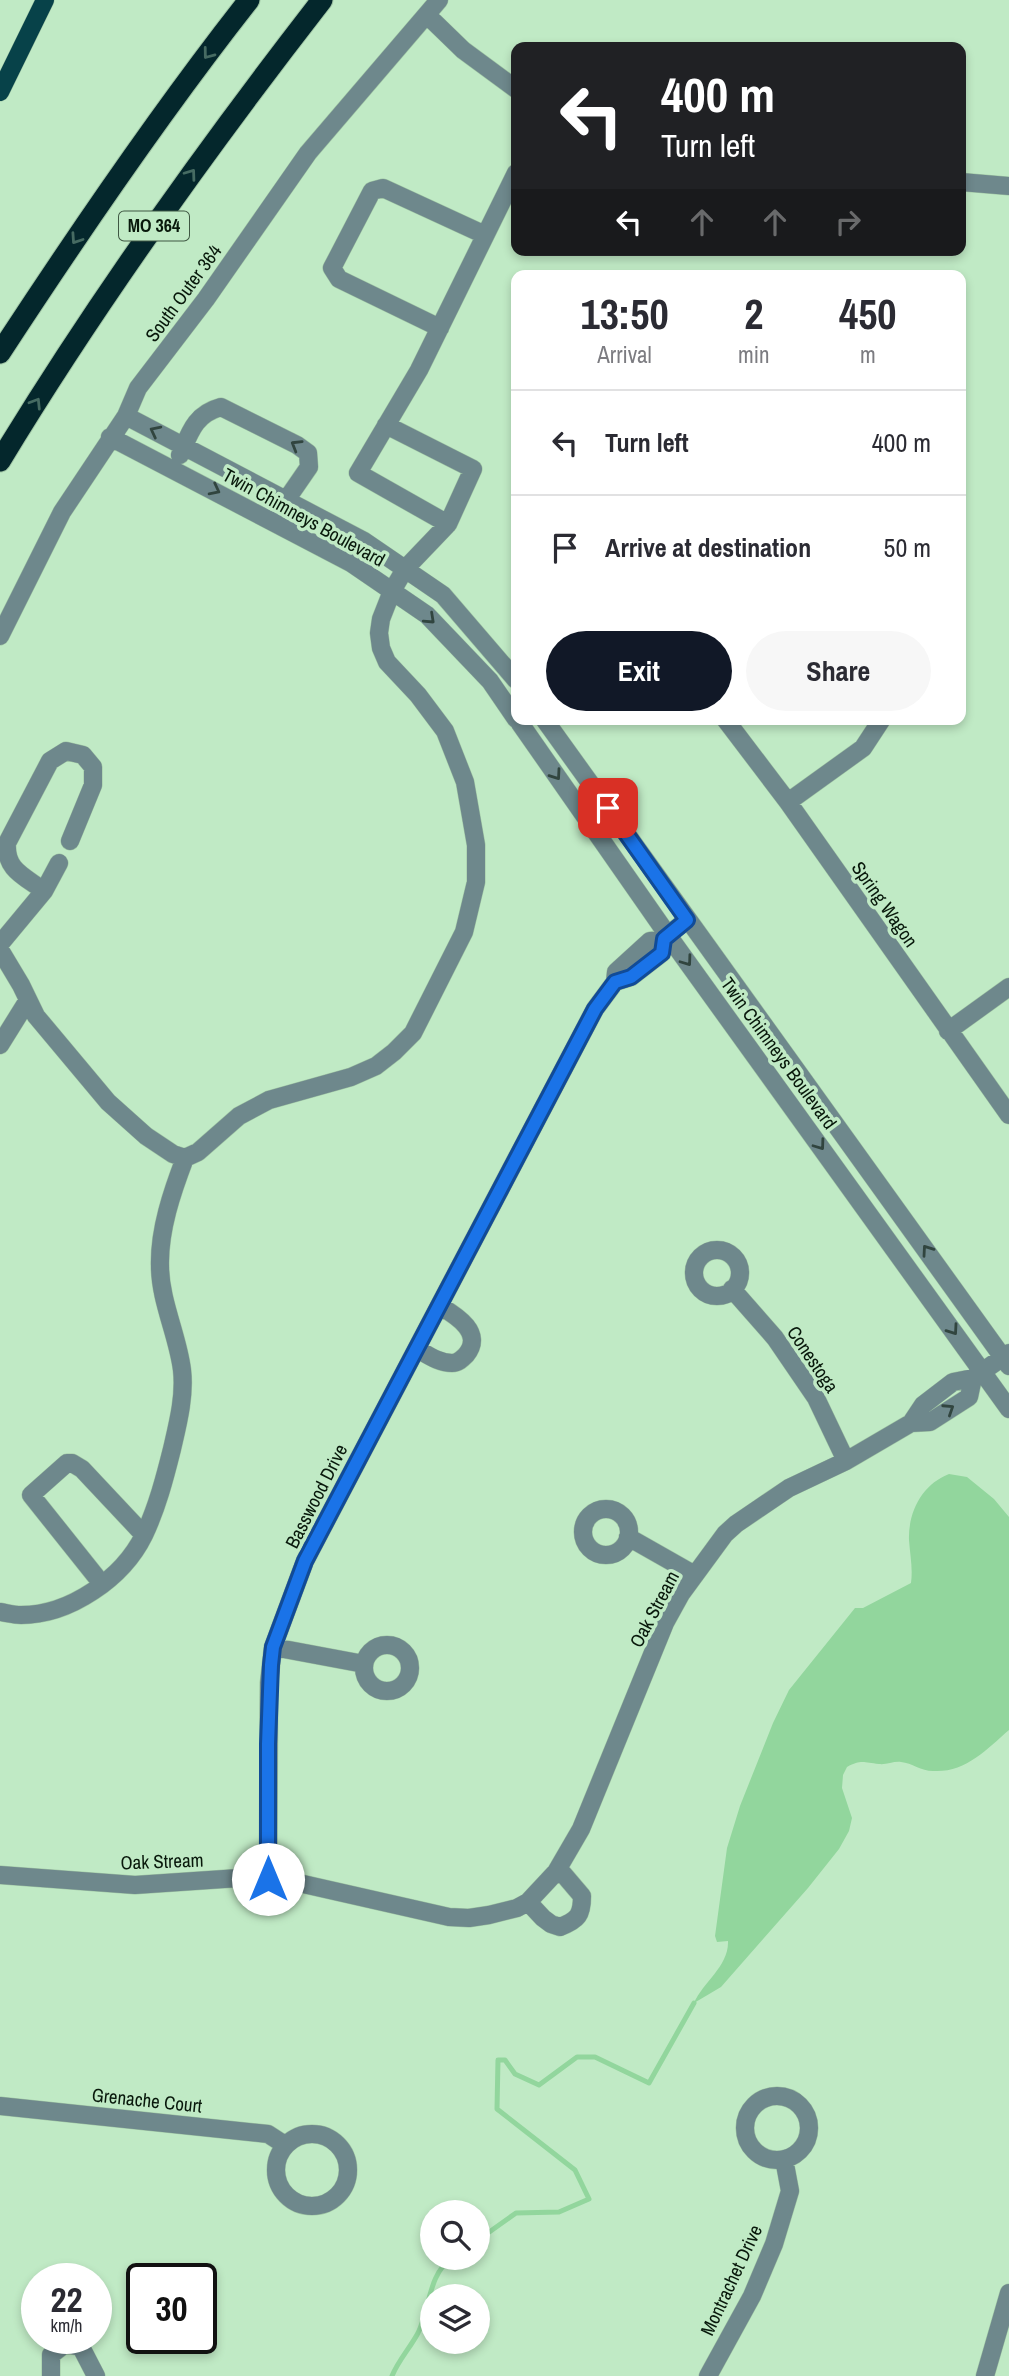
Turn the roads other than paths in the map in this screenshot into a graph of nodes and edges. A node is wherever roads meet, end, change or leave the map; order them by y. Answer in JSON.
{"nodes":[{"id":1,"x":45,"y":0,"type":"edge"},
{"id":2,"x":249,"y":0,"type":"edge"},
{"id":3,"x":322,"y":0,"type":"edge"},
{"id":4,"x":439,"y":0,"type":"edge"},
{"id":5,"x":427,"y":15,"type":"junction"},
{"id":6,"x":511,"y":85,"type":"edge"},
{"id":7,"x":0,"y":92,"type":"edge"},
{"id":8,"x":966,"y":182,"type":"edge"},
{"id":9,"x":511,"y":183,"type":"edge"},
{"id":10,"x":1009,"y":186,"type":"edge"},
{"id":11,"x":485,"y":235,"type":"junction"},
{"id":12,"x":440,"y":328,"type":"junction"},
{"id":13,"x":0,"y":353,"type":"edge"},
{"id":14,"x":126,"y":415,"type":"junction"},
{"id":15,"x":386,"y":425,"type":"junction"},
{"id":16,"x":110,"y":437,"type":"junction"},
{"id":17,"x":184,"y":446,"type":"junction"},
{"id":18,"x":0,"y":461,"type":"edge"},
{"id":19,"x":174,"y":470,"type":"junction"},
{"id":20,"x":286,"y":499,"type":"junction"},
{"id":21,"x":274,"y":521,"type":"junction"},
{"id":22,"x":449,"y":524,"type":"junction"},
{"id":23,"x":405,"y":569,"type":"junction"},
{"id":24,"x":392,"y":591,"type":"junction"},
{"id":25,"x":0,"y":636,"type":"edge"},
{"id":26,"x":511,"y":663,"type":"edge"},
{"id":27,"x":511,"y":668,"type":"edge"},
{"id":28,"x":490,"y":681,"type":"junction"},
{"id":29,"x":511,"y":711,"type":"edge"},
{"id":30,"x":521,"y":725,"type":"edge"},
{"id":31,"x":548,"y":725,"type":"edge"},
{"id":32,"x":730,"y":725,"type":"edge"},
{"id":33,"x":878,"y":725,"type":"edge"},
{"id":34,"x":788,"y":803,"type":"junction"},
{"id":35,"x":70,"y":841,"type":"dead end"},
{"id":36,"x":59,"y":863,"type":"dead end"},
{"id":37,"x":44,"y":891,"type":"junction"},
{"id":38,"x":687,"y":920,"type":"junction"},
{"id":39,"x":666,"y":936,"type":"junction"},
{"id":40,"x":0,"y":944,"type":"edge"},
{"id":41,"x":0,"y":950,"type":"edge"},
{"id":42,"x":1009,"y":987,"type":"edge"},
{"id":43,"x":28,"y":1000,"type":"junction"},
{"id":44,"x":948,"y":1031,"type":"junction"},
{"id":45,"x":0,"y":1045,"type":"edge"},
{"id":46,"x":1009,"y":1115,"type":"edge"},
{"id":47,"x":185,"y":1158,"type":"junction"},
{"id":48,"x":732,"y":1289,"type":"dead end"},
{"id":49,"x":440,"y":1306,"type":"junction"},
{"id":50,"x":417,"y":1349,"type":"junction"},
{"id":51,"x":1008,"y":1354,"type":"edge"},
{"id":52,"x":978,"y":1375,"type":"junction"},
{"id":53,"x":1009,"y":1409,"type":"edge"},
{"id":54,"x":846,"y":1461,"type":"junction"},
{"id":55,"x":144,"y":1535,"type":"junction"},
{"id":56,"x":628,"y":1537,"type":"dead end"},
{"id":57,"x":695,"y":1575,"type":"junction"},
{"id":58,"x":102,"y":1584,"type":"junction"},
{"id":59,"x":0,"y":1612,"type":"edge"},
{"id":60,"x":273,"y":1647,"type":"junction"},
{"id":61,"x":364,"y":1664,"type":"dead end"},
{"id":62,"x":559,"y":1869,"type":"junction"},
{"id":63,"x":0,"y":1875,"type":"edge"},
{"id":64,"x":268,"y":1879,"type":"junction"},
{"id":65,"x":528,"y":1902,"type":"junction"},
{"id":66,"x":0,"y":2106,"type":"edge"},
{"id":67,"x":285,"y":2145,"type":"junction"},
{"id":68,"x":784,"y":2159,"type":"dead end"},
{"id":69,"x":1009,"y":2293,"type":"edge"},
{"id":70,"x":51,"y":2376,"type":"edge"},
{"id":71,"x":96,"y":2376,"type":"edge"},
{"id":72,"x":708,"y":2376,"type":"edge"},
{"id":73,"x":985,"y":2376,"type":"edge"}],
"edges":[{"from":1,"to":7,"type":"main road"},
{"from":2,"to":13,"type":"highway","number":"MO 364","one_way":true},
{"from":18,"to":3,"type":"highway","number":"MO 364","one_way":true},
{"from":4,"to":5,"type":"street","name":"South Outer 364"},
{"from":5,"to":6,"type":"street"},
{"from":5,"to":14,"type":"street","name":"South Outer 364"},
{"from":8,"to":10,"type":"street"},
{"from":9,"to":11,"type":"street"},
{"from":11,"to":12,"type":"street"},
{"from":11,"to":12,"type":"street"},
{"from":12,"to":15,"type":"street"},
{"from":14,"to":16,"type":"street","name":"South Outer 364"},
{"from":17,"to":14,"type":"street","name":"Twin Chimneys Boulevard","one_way":true},
{"from":15,"to":22,"type":"street"},
{"from":15,"to":22,"type":"street"},
{"from":16,"to":19,"type":"street","name":"Twin Chimneys Boulevard"},
{"from":16,"to":25,"type":"street","name":"South Outer 364"},
{"from":17,"to":19,"type":"street"},
{"from":17,"to":20,"type":"street","name":"Twin Chimneys Boulevard"},
{"from":20,"to":17,"type":"street","one_way":true},
{"from":19,"to":21,"type":"street","name":"Twin Chimneys Boulevard","one_way":true},
{"from":20,"to":21,"type":"street"},
{"from":20,"to":23,"type":"street","name":"Twin Chimneys Boulevard"},
{"from":21,"to":24,"type":"street","name":"Twin Chimneys Boulevard"},
{"from":22,"to":23,"type":"street"},
{"from":23,"to":24,"type":"street"},
{"from":23,"to":26,"type":"street","name":"Twin Chimneys Boulevard"},
{"from":24,"to":28,"type":"street","name":"Twin Chimneys Boulevard","one_way":true},
{"from":24,"to":47,"type":"street"},
{"from":27,"to":28,"type":"street"},
{"from":28,"to":29,"type":"street","name":"Twin Chimneys Boulevard"},
{"from":30,"to":39,"type":"street","name":"Twin Chimneys Boulevard","one_way":true},
{"from":31,"to":38,"type":"street","name":"Twin Chimneys Boulevard"},
{"from":32,"to":34,"type":"street","name":"Spring Wagon"},
{"from":33,"to":34,"type":"street"},
{"from":34,"to":44,"type":"street","name":"Spring Wagon"},
{"from":35,"to":37,"type":"street"},
{"from":36,"to":37,"type":"street"},
{"from":37,"to":40,"type":"street"},
{"from":38,"to":39,"type":"street","name":"Basswood Drive"},
{"from":51,"to":38,"type":"street","name":"Twin Chimneys Boulevard","one_way":true},
{"from":39,"to":49,"type":"street","name":"Basswood Drive"},
{"from":39,"to":52,"type":"street","name":"Twin Chimneys Boulevard","one_way":true},
{"from":41,"to":43,"type":"street"},
{"from":42,"to":44,"type":"street"},
{"from":43,"to":45,"type":"street"},
{"from":43,"to":47,"type":"street"},
{"from":44,"to":46,"type":"street","name":"Spring Wagon"},
{"from":47,"to":55,"type":"street"},
{"from":48,"to":54,"type":"street","name":"Conestoga"},
{"from":49,"to":50,"type":"street","name":"Basswood Drive"},
{"from":49,"to":50,"type":"street"},
{"from":50,"to":60,"type":"street","name":"Basswood Drive"},
{"from":51,"to":52,"type":"street","name":"Oak Stream"},
{"from":52,"to":53,"type":"street","name":"Twin Chimneys Boulevard"},
{"from":52,"to":54,"type":"street","name":"Oak Stream"},
{"from":54,"to":57,"type":"street","name":"Oak Stream"},
{"from":55,"to":58,"type":"street"},
{"from":55,"to":58,"type":"street"},
{"from":56,"to":57,"type":"street"},
{"from":57,"to":62,"type":"street","name":"Oak Stream"},
{"from":58,"to":59,"type":"street"},
{"from":60,"to":61,"type":"street"},
{"from":60,"to":64,"type":"street","name":"Basswood Drive"},
{"from":62,"to":65,"type":"street","name":"Oak Stream"},
{"from":62,"to":65,"type":"street"},
{"from":63,"to":64,"type":"street","name":"Oak Stream"},
{"from":64,"to":65,"type":"street","name":"Oak Stream"},
{"from":66,"to":67,"type":"street","name":"Grenache Court"},
{"from":67,"to":67,"type":"street"},
{"from":68,"to":72,"type":"street","name":"Montrachet Drive"},
{"from":69,"to":73,"type":"street"},
{"from":70,"to":71,"type":"street"}]}
